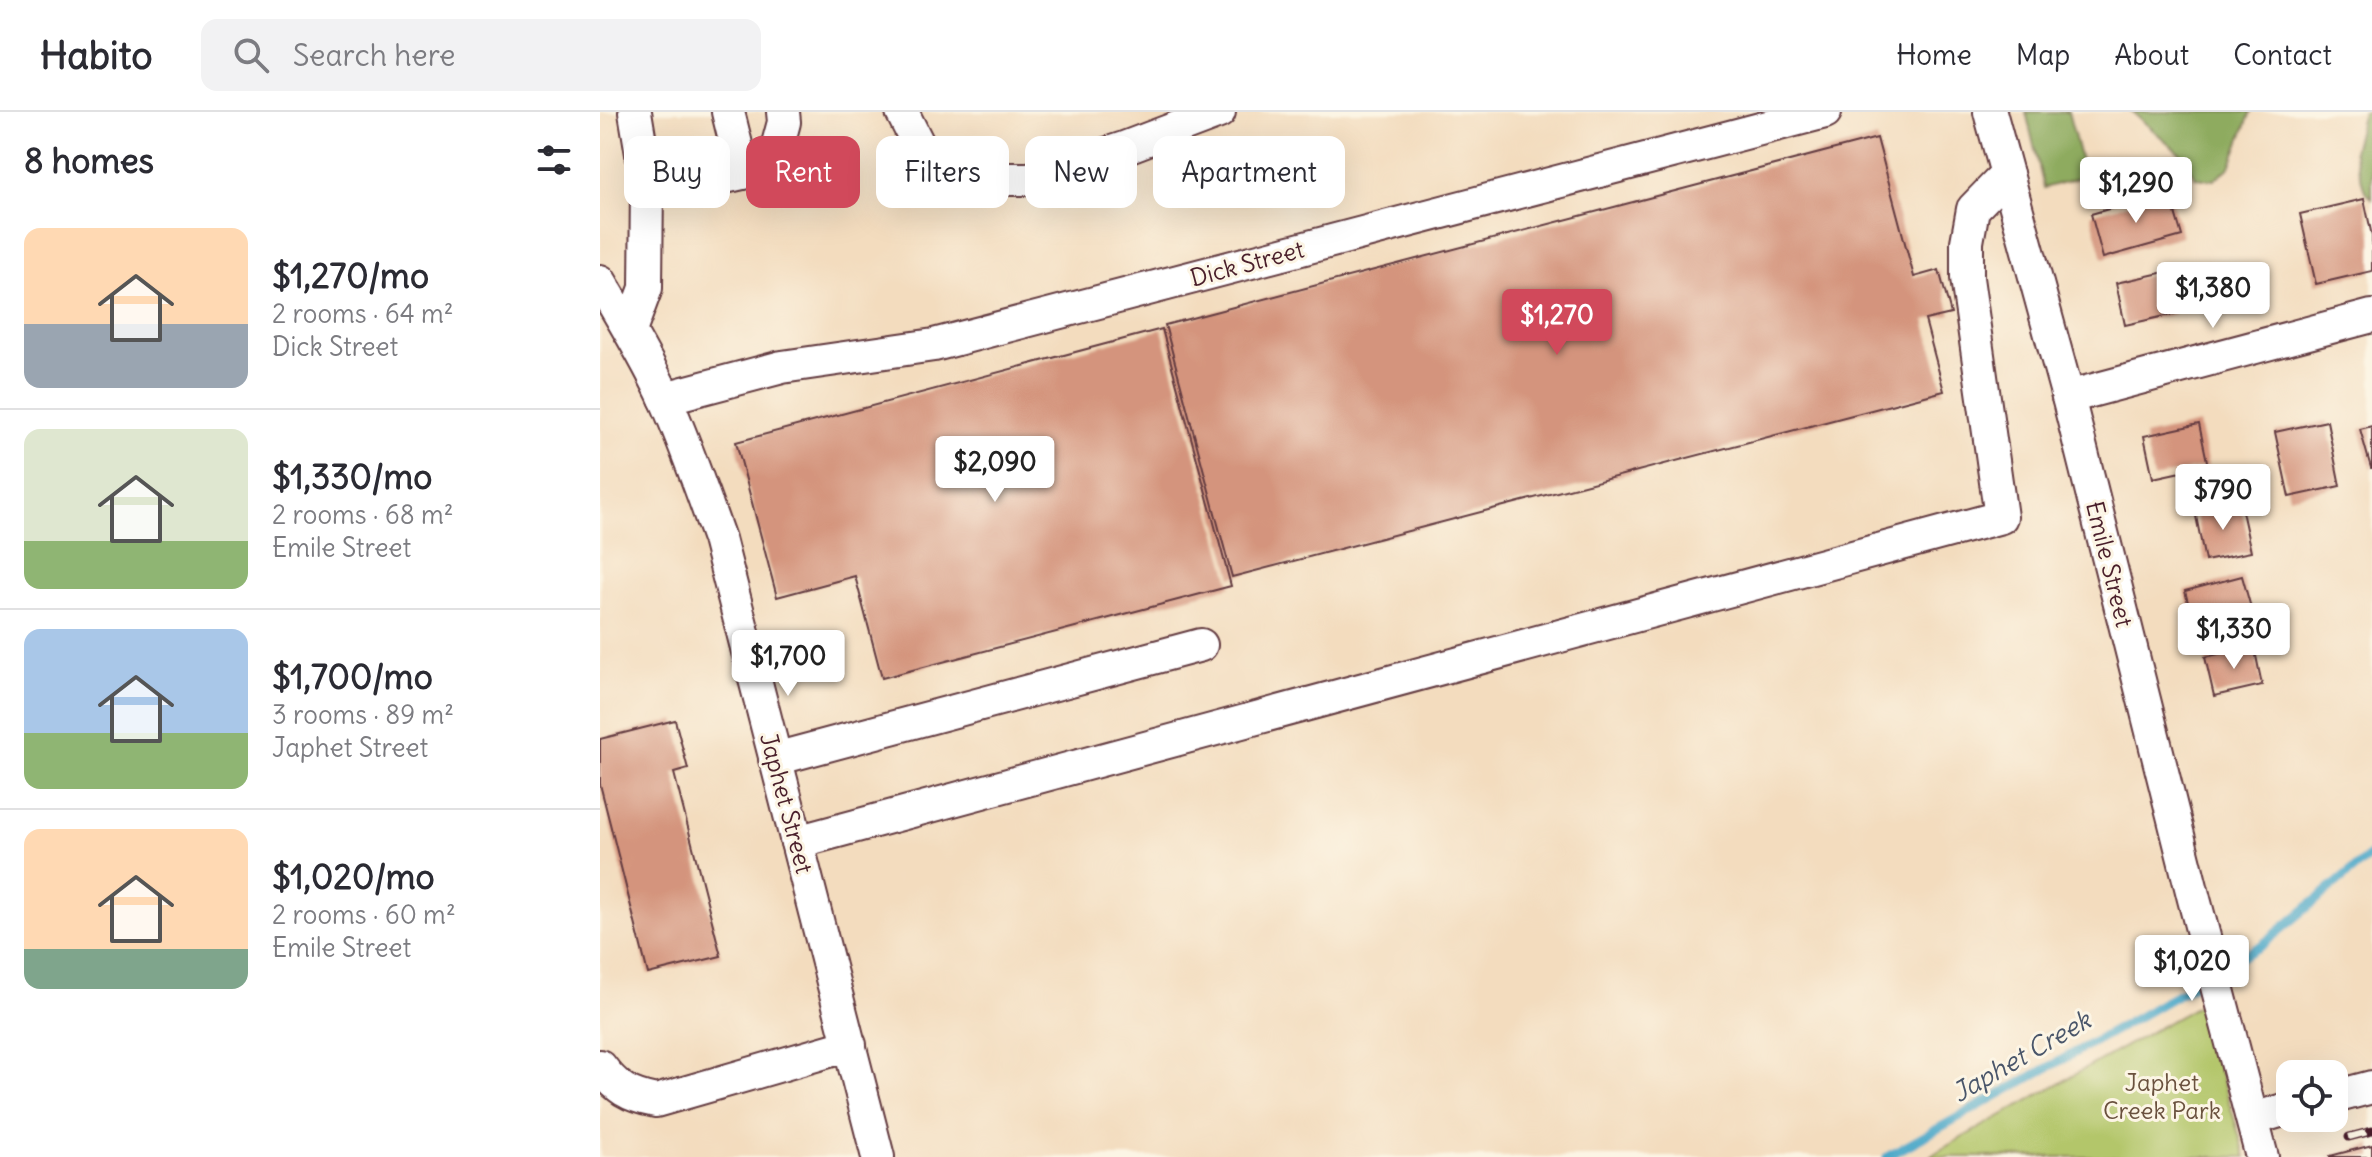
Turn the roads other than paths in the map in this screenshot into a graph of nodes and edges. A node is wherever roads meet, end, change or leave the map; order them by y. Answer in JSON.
{"nodes":[{"id":1,"x":635,"y":112,"type":"edge"},
{"id":2,"x":728,"y":112,"type":"edge"},
{"id":3,"x":783,"y":112,"type":"edge"},
{"id":4,"x":902,"y":112,"type":"edge"},
{"id":5,"x":1219,"y":112,"type":"edge"},
{"id":6,"x":1825,"y":112,"type":"edge"},
{"id":7,"x":1990,"y":112,"type":"edge"},
{"id":8,"x":639,"y":136,"type":"edge"},
{"id":9,"x":743,"y":173,"type":"junction"},
{"id":10,"x":2007,"y":174,"type":"junction"},
{"id":11,"x":730,"y":176,"type":"edge"},
{"id":12,"x":647,"y":208,"type":"edge"},
{"id":13,"x":600,"y":281,"type":"edge"},
{"id":14,"x":2372,"y":316,"type":"edge"},
{"id":15,"x":630,"y":331,"type":"junction"},
{"id":16,"x":2068,"y":397,"type":"junction"},
{"id":17,"x":665,"y":398,"type":"junction"},
{"id":18,"x":1201,"y":645,"type":"dead end"},
{"id":19,"x":775,"y":759,"type":"junction"},
{"id":20,"x":797,"y":842,"type":"junction"},
{"id":21,"x":850,"y":1045,"type":"junction"},
{"id":22,"x":600,"y":1066,"type":"edge"},
{"id":23,"x":2372,"y":1087,"type":"edge"},
{"id":24,"x":2348,"y":1093,"type":"edge"},
{"id":25,"x":2249,"y":1105,"type":"junction"},
{"id":26,"x":2276,"y":1107,"type":"edge"},
{"id":27,"x":878,"y":1157,"type":"edge"},
{"id":28,"x":2262,"y":1157,"type":"edge"}],
"edges":[{"from":1,"to":8,"type":"street"},
{"from":2,"to":9,"type":"street"},
{"from":3,"to":9,"type":"street"},
{"from":4,"to":5,"type":"street"},
{"from":6,"to":17,"type":"street","name":"Dick Street"},
{"from":7,"to":10,"type":"street","name":"Emile Street"},
{"from":9,"to":11,"type":"street"},
{"from":10,"to":16,"type":"street","name":"Emile Street"},
{"from":10,"to":20,"type":"street"},
{"from":12,"to":15,"type":"street"},
{"from":13,"to":15,"type":"street","name":"Japhet Street"},
{"from":14,"to":16,"type":"street"},
{"from":15,"to":17,"type":"street","name":"Japhet Street"},
{"from":16,"to":25,"type":"street","name":"Emile Street"},
{"from":17,"to":19,"type":"street","name":"Japhet Street"},
{"from":18,"to":19,"type":"street"},
{"from":19,"to":20,"type":"street","name":"Japhet Street"},
{"from":20,"to":21,"type":"street","name":"Japhet Street"},
{"from":21,"to":22,"type":"street"},
{"from":21,"to":27,"type":"street","name":"Japhet Street"},
{"from":23,"to":24,"type":"street"},
{"from":25,"to":26,"type":"street"},
{"from":25,"to":28,"type":"street","name":"Emile Street"}]}
